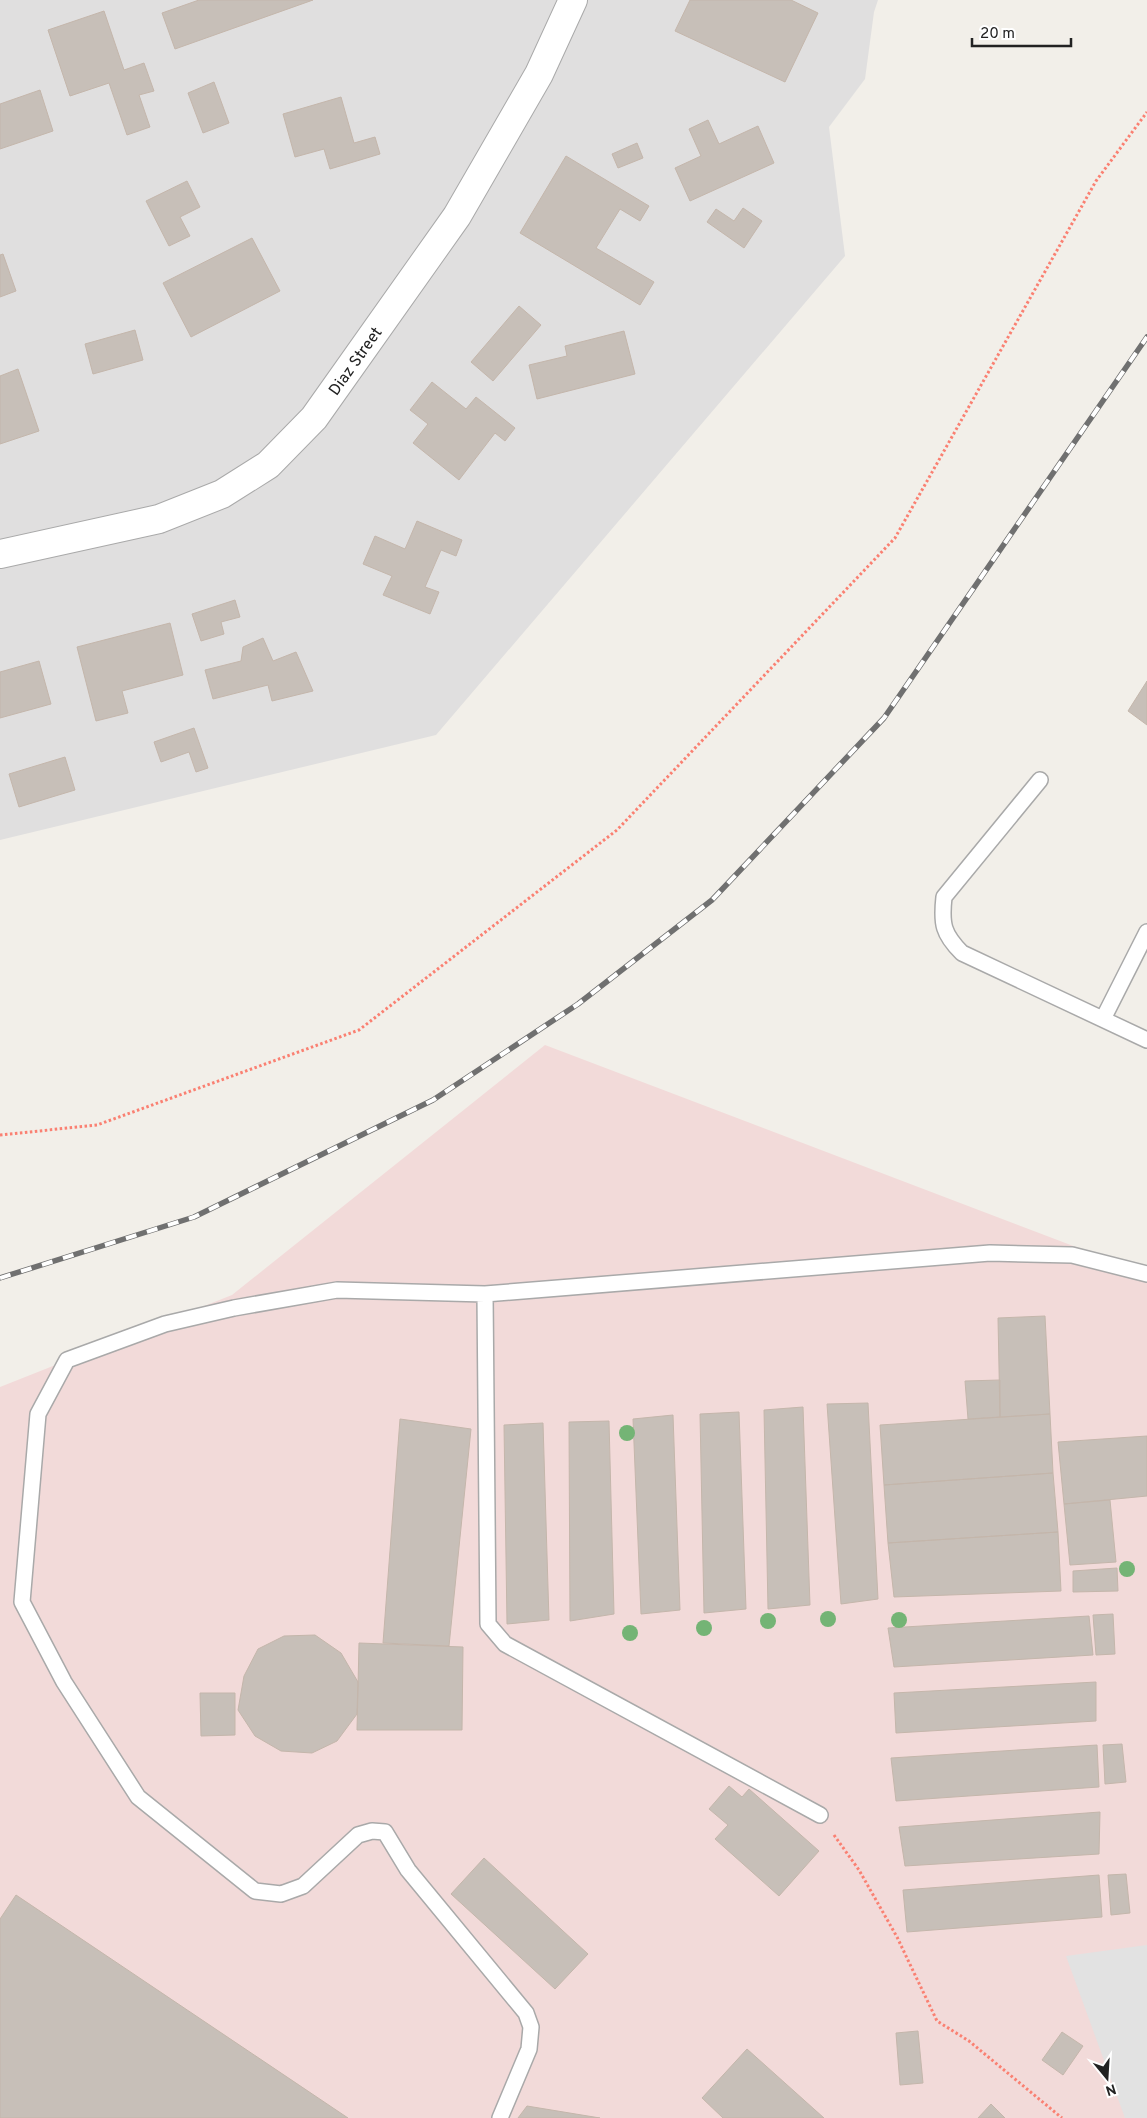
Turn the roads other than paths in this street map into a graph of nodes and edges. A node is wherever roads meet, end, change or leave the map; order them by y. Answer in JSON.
{"nodes":[{"id":1,"x":573,"y":0,"type":"edge"},
{"id":2,"x":0,"y":554,"type":"edge"},
{"id":3,"x":1040,"y":780,"type":"dead end"},
{"id":4,"x":1147,"y":932,"type":"edge"},
{"id":5,"x":1103,"y":1018,"type":"junction"},
{"id":6,"x":1147,"y":1040,"type":"edge"},
{"id":7,"x":1147,"y":1274,"type":"edge"},
{"id":8,"x":485,"y":1294,"type":"junction"},
{"id":9,"x":820,"y":1815,"type":"road end"},
{"id":10,"x":500,"y":2118,"type":"edge"}],
"edges":[{"from":1,"to":2,"type":"street","name":"Diaz Street"},
{"from":3,"to":5,"type":"lane"},
{"from":4,"to":5,"type":"lane"},
{"from":5,"to":6,"type":"lane"},
{"from":7,"to":8,"type":"lane"},
{"from":8,"to":9,"type":"lane"},
{"from":8,"to":10,"type":"lane"}]}
